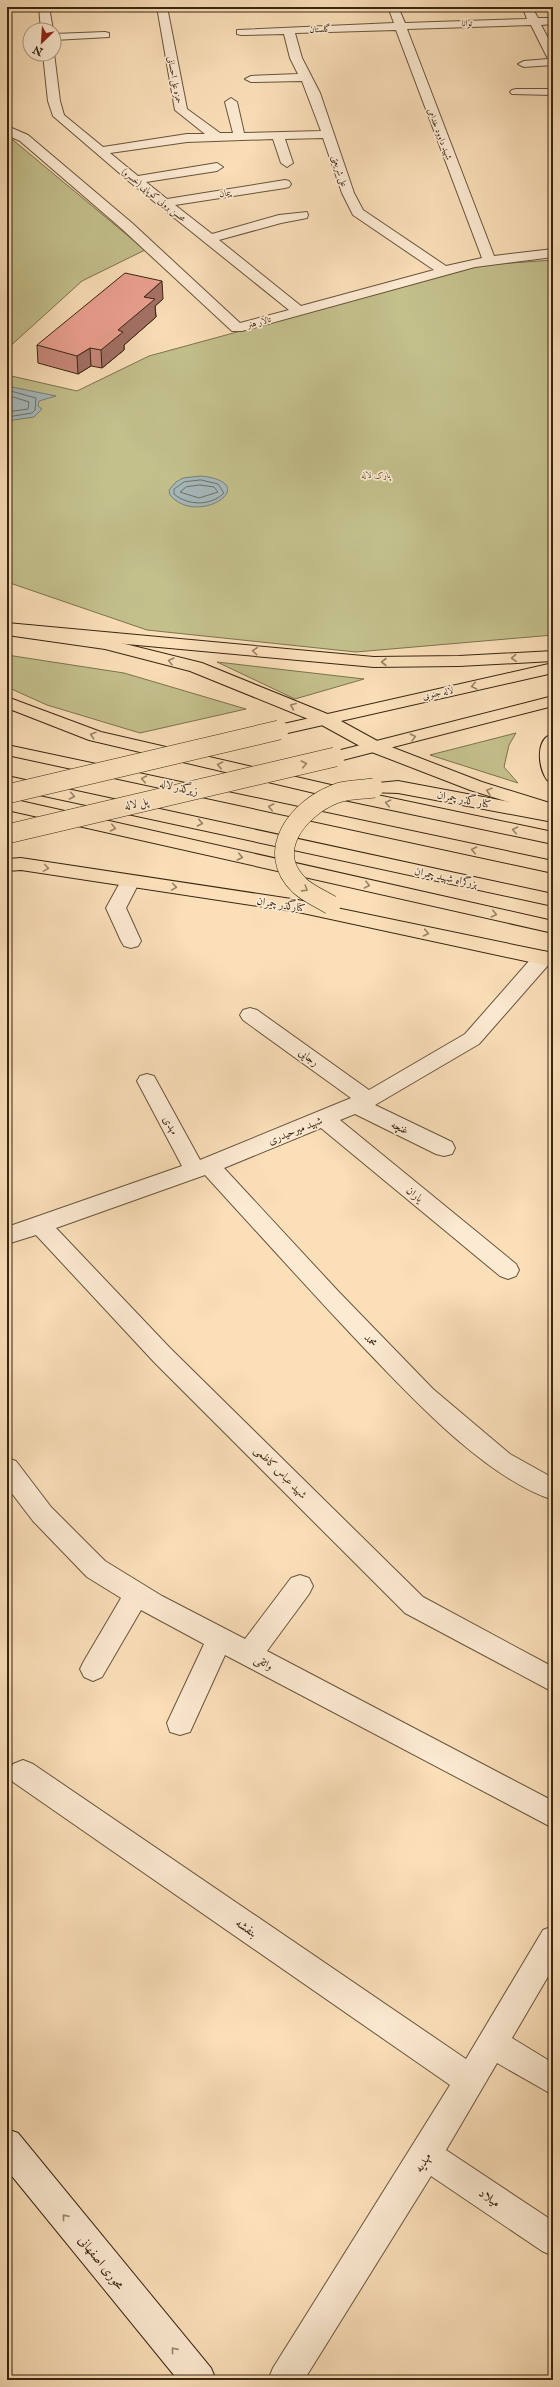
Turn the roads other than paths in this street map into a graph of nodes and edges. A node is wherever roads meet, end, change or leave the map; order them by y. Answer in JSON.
{"nodes":[{"id":1,"x":44,"y":7,"type":"edge"},
{"id":2,"x":162,"y":7,"type":"edge"},
{"id":3,"x":393,"y":7,"type":"edge"},
{"id":4,"x":527,"y":7,"type":"edge"},
{"id":5,"x":534,"y":21,"type":"junction"},
{"id":6,"x":553,"y":21,"type":"edge"},
{"id":7,"x":46,"y":22,"type":"edge"},
{"id":8,"x":399,"y":25,"type":"junction"},
{"id":9,"x":288,"y":30,"type":"junction"},
{"id":10,"x":241,"y":32,"type":"dead end"},
{"id":11,"x":105,"y":35,"type":"dead end"},
{"id":12,"x":62,"y":37,"type":"edge"},
{"id":13,"x":550,"y":46,"type":"edge"},
{"id":14,"x":553,"y":58,"type":"edge"},
{"id":15,"x":50,"y":62,"type":"edge"},
{"id":16,"x":553,"y":62,"type":"edge"},
{"id":17,"x":524,"y":64,"type":"dead end"},
{"id":18,"x":305,"y":77,"type":"junction"},
{"id":19,"x":251,"y":80,"type":"dead end"},
{"id":20,"x":516,"y":92,"type":"dead end"},
{"id":21,"x":553,"y":92,"type":"edge"},
{"id":22,"x":231,"y":102,"type":"dead end"},
{"id":23,"x":7,"y":130,"type":"edge"},
{"id":24,"x":328,"y":134,"type":"junction"},
{"id":25,"x":278,"y":135,"type":"junction"},
{"id":26,"x":216,"y":136,"type":"junction"},
{"id":27,"x":239,"y":136,"type":"junction"},
{"id":28,"x":100,"y":151,"type":"junction"},
{"id":29,"x":288,"y":163,"type":"dead end"},
{"id":30,"x":217,"y":167,"type":"dead end"},
{"id":31,"x":135,"y":180,"type":"junction"},
{"id":32,"x":285,"y":184,"type":"dead end"},
{"id":33,"x":164,"y":203,"type":"junction"},
{"id":34,"x":302,"y":215,"type":"dead end"},
{"id":35,"x":210,"y":239,"type":"junction"},
{"id":36,"x":553,"y":252,"type":"edge"},
{"id":37,"x":488,"y":260,"type":"junction"},
{"id":38,"x":444,"y":272,"type":"junction"},
{"id":39,"x":299,"y":311,"type":"junction"},
{"id":40,"x":7,"y":629,"type":"edge"},
{"id":41,"x":553,"y":656,"type":"edge"},
{"id":42,"x":553,"y":668,"type":"edge"},
{"id":43,"x":553,"y":701,"type":"edge"},
{"id":44,"x":7,"y":702,"type":"edge"},
{"id":45,"x":324,"y":719,"type":"junction"},
{"id":46,"x":553,"y":739,"type":"edge"},
{"id":47,"x":375,"y":747,"type":"junction"},
{"id":48,"x":7,"y":750,"type":"edge"},
{"id":49,"x":553,"y":776,"type":"edge"},
{"id":50,"x":7,"y":782,"type":"edge"},
{"id":51,"x":7,"y":794,"type":"edge"},
{"id":52,"x":7,"y":804,"type":"edge"},
{"id":53,"x":553,"y":810,"type":"edge"},
{"id":54,"x":553,"y":816,"type":"edge"},
{"id":55,"x":7,"y":834,"type":"edge"},
{"id":56,"x":553,"y":838,"type":"edge"},
{"id":57,"x":7,"y":864,"type":"edge"},
{"id":58,"x":553,"y":866,"type":"edge"},
{"id":59,"x":130,"y":881,"type":"junction"},
{"id":60,"x":553,"y":900,"type":"edge"},
{"id":61,"x":553,"y":927,"type":"edge"},
{"id":62,"x":400,"y":928,"type":"junction"},
{"id":63,"x":131,"y":941,"type":"dead end"},
{"id":64,"x":548,"y":959,"type":"edge"},
{"id":65,"x":250,"y":1015,"type":"dead end"},
{"id":66,"x":147,"y":1081,"type":"dead end"},
{"id":67,"x":362,"y":1102,"type":"junction"},
{"id":68,"x":323,"y":1118,"type":"junction"},
{"id":69,"x":444,"y":1148,"type":"dead end"},
{"id":70,"x":202,"y":1167,"type":"junction"},
{"id":71,"x":40,"y":1225,"type":"junction"},
{"id":72,"x":7,"y":1236,"type":"edge"},
{"id":73,"x":508,"y":1270,"type":"dead end"},
{"id":74,"x":7,"y":1468,"type":"edge"},
{"id":75,"x":553,"y":1490,"type":"edge"},
{"id":76,"x":300,"y":1586,"type":"dead end"},
{"id":77,"x":137,"y":1594,"type":"junction"},
{"id":78,"x":220,"y":1639,"type":"junction"},
{"id":79,"x":249,"y":1655,"type":"junction"},
{"id":80,"x":94,"y":1669,"type":"dead end"},
{"id":81,"x":553,"y":1680,"type":"edge"},
{"id":82,"x":180,"y":1723,"type":"dead end"},
{"id":83,"x":23,"y":1773,"type":"dead end"},
{"id":84,"x":553,"y":1815,"type":"edge"},
{"id":85,"x":553,"y":1940,"type":"edge"},
{"id":86,"x":492,"y":2044,"type":"junction"},
{"id":87,"x":470,"y":2080,"type":"junction"},
{"id":88,"x":553,"y":2080,"type":"edge"},
{"id":89,"x":7,"y":2144,"type":"edge"},
{"id":90,"x":426,"y":2155,"type":"junction"},
{"id":91,"x":553,"y":2240,"type":"edge"},
{"id":92,"x":199,"y":2380,"type":"edge"},
{"id":93,"x":285,"y":2380,"type":"edge"}],
"edges":[{"from":1,"to":7,"type":"street"},
{"from":2,"to":26,"type":"street","name":"حمزه علی احسانی"},
{"from":3,"to":8,"type":"street","name":"شهید داوود خدامی"},
{"from":4,"to":5,"type":"street"},
{"from":5,"to":6,"type":"street","name":"توانا"},
{"from":5,"to":8,"type":"street","name":"توانا"},
{"from":5,"to":13,"type":"street"},
{"from":8,"to":9,"type":"street","name":"گلستان"},
{"from":8,"to":37,"type":"street","name":"شهید داوود خدامی"},
{"from":9,"to":10,"type":"street","name":"گلستان"},
{"from":9,"to":18,"type":"street","name":"علی شریعتی"},
{"from":11,"to":12,"type":"street"},
{"from":13,"to":14,"type":"street"},
{"from":15,"to":28,"type":"street","name":"محسن برونی کوپایی (خسرو)"},
{"from":16,"to":17,"type":"street"},
{"from":18,"to":19,"type":"street"},
{"from":18,"to":24,"type":"street","name":"علی شریعتی"},
{"from":20,"to":21,"type":"street"},
{"from":22,"to":27,"type":"street"},
{"from":23,"to":39,"type":"street","name":"تالار هنر"},
{"from":24,"to":25,"type":"street"},
{"from":24,"to":38,"type":"street","name":"علی شریعتی"},
{"from":25,"to":27,"type":"street"},
{"from":25,"to":29,"type":"street"},
{"from":26,"to":27,"type":"street"},
{"from":26,"to":28,"type":"street"},
{"from":28,"to":31,"type":"street","name":"محسن برونی کوپایی (خسرو)"},
{"from":30,"to":31,"type":"street"},
{"from":31,"to":33,"type":"street","name":"محسن برونی کوپایی (خسرو)"},
{"from":32,"to":33,"type":"street","name":"پیمان"},
{"from":33,"to":35,"type":"street","name":"محسن برونی کوپایی (خسرو)"},
{"from":34,"to":35,"type":"street"},
{"from":35,"to":39,"type":"street","name":"محسن برونی کوپایی (خسرو)"},
{"from":36,"to":37,"type":"street","name":"تالار هنر"},
{"from":37,"to":38,"type":"street","name":"تالار هنر"},
{"from":38,"to":39,"type":"street","name":"تالار هنر"},
{"from":41,"to":40,"type":"main road","one_way":true},
{"from":45,"to":40,"type":"main road","one_way":true},
{"from":42,"to":45,"type":"main road","name":"لاله جنوبی","one_way":true},
{"from":47,"to":43,"type":"main road","one_way":true},
{"from":56,"to":44,"type":"main road","one_way":true},
{"from":45,"to":47,"type":"main road"},
{"from":45,"to":51,"type":"main road","name":"لاله جنوبی","bridge":true},
{"from":46,"to":49,"type":"main road"},
{"from":53,"to":47,"type":"main road","one_way":true},
{"from":55,"to":47,"type":"main road","name":"پل لاله","one_way":true,"bridge":true},
{"from":58,"to":48,"type":"main road","name":"زیرگذر لاله","one_way":true},
{"from":50,"to":60,"type":"main road","name":"بزرگراه شهید چمران","one_way":true},
{"from":52,"to":61,"type":"main road","one_way":true},
{"from":54,"to":62,"type":"main road","name":"کنار گذر چمران","one_way":true,"bridge":true},
{"from":57,"to":59,"type":"main road","name":"کنارگذر چمران","one_way":true},
{"from":59,"to":62,"type":"main road","name":"کنارگذر چمران","one_way":true},
{"from":59,"to":63,"type":"street"},
{"from":62,"to":64,"type":"main road","name":"کنارگذر چمران","one_way":true},
{"from":64,"to":67,"type":"street","name":"شهید میرحیدری"},
{"from":65,"to":67,"type":"street","name":"رجایی"},
{"from":66,"to":70,"type":"street","name":"مهدی"},
{"from":67,"to":68,"type":"street","name":"شهید میرحیدری"},
{"from":67,"to":69,"type":"street","name":"غنچه"},
{"from":68,"to":70,"type":"street","name":"شهید میرحیدری"},
{"from":68,"to":73,"type":"street","name":"یاران"},
{"from":70,"to":71,"type":"street","name":"شهید میرحیدری"},
{"from":70,"to":75,"type":"street","name":"محمد"},
{"from":71,"to":72,"type":"street","name":"شهید میرحیدری"},
{"from":71,"to":81,"type":"street","name":"شهید عباس کاظمی"},
{"from":74,"to":77,"type":"street","name":"واثقی"},
{"from":76,"to":79,"type":"street"},
{"from":77,"to":78,"type":"street","name":"واثقی"},
{"from":77,"to":80,"type":"street"},
{"from":78,"to":79,"type":"street","name":"واثقی"},
{"from":78,"to":82,"type":"street"},
{"from":79,"to":84,"type":"street","name":"واثقی"},
{"from":83,"to":87,"type":"street","name":"بنفشه"},
{"from":85,"to":86,"type":"street","name":"مهدیه"},
{"from":86,"to":87,"type":"street","name":"مهدیه"},
{"from":86,"to":88,"type":"street"},
{"from":87,"to":90,"type":"street","name":"مهدیه"},
{"from":92,"to":89,"type":"street","name":"محوری اصفهانی","one_way":true},
{"from":90,"to":91,"type":"street","name":"میلاد"},
{"from":90,"to":93,"type":"street","name":"مهدیه"}]}
